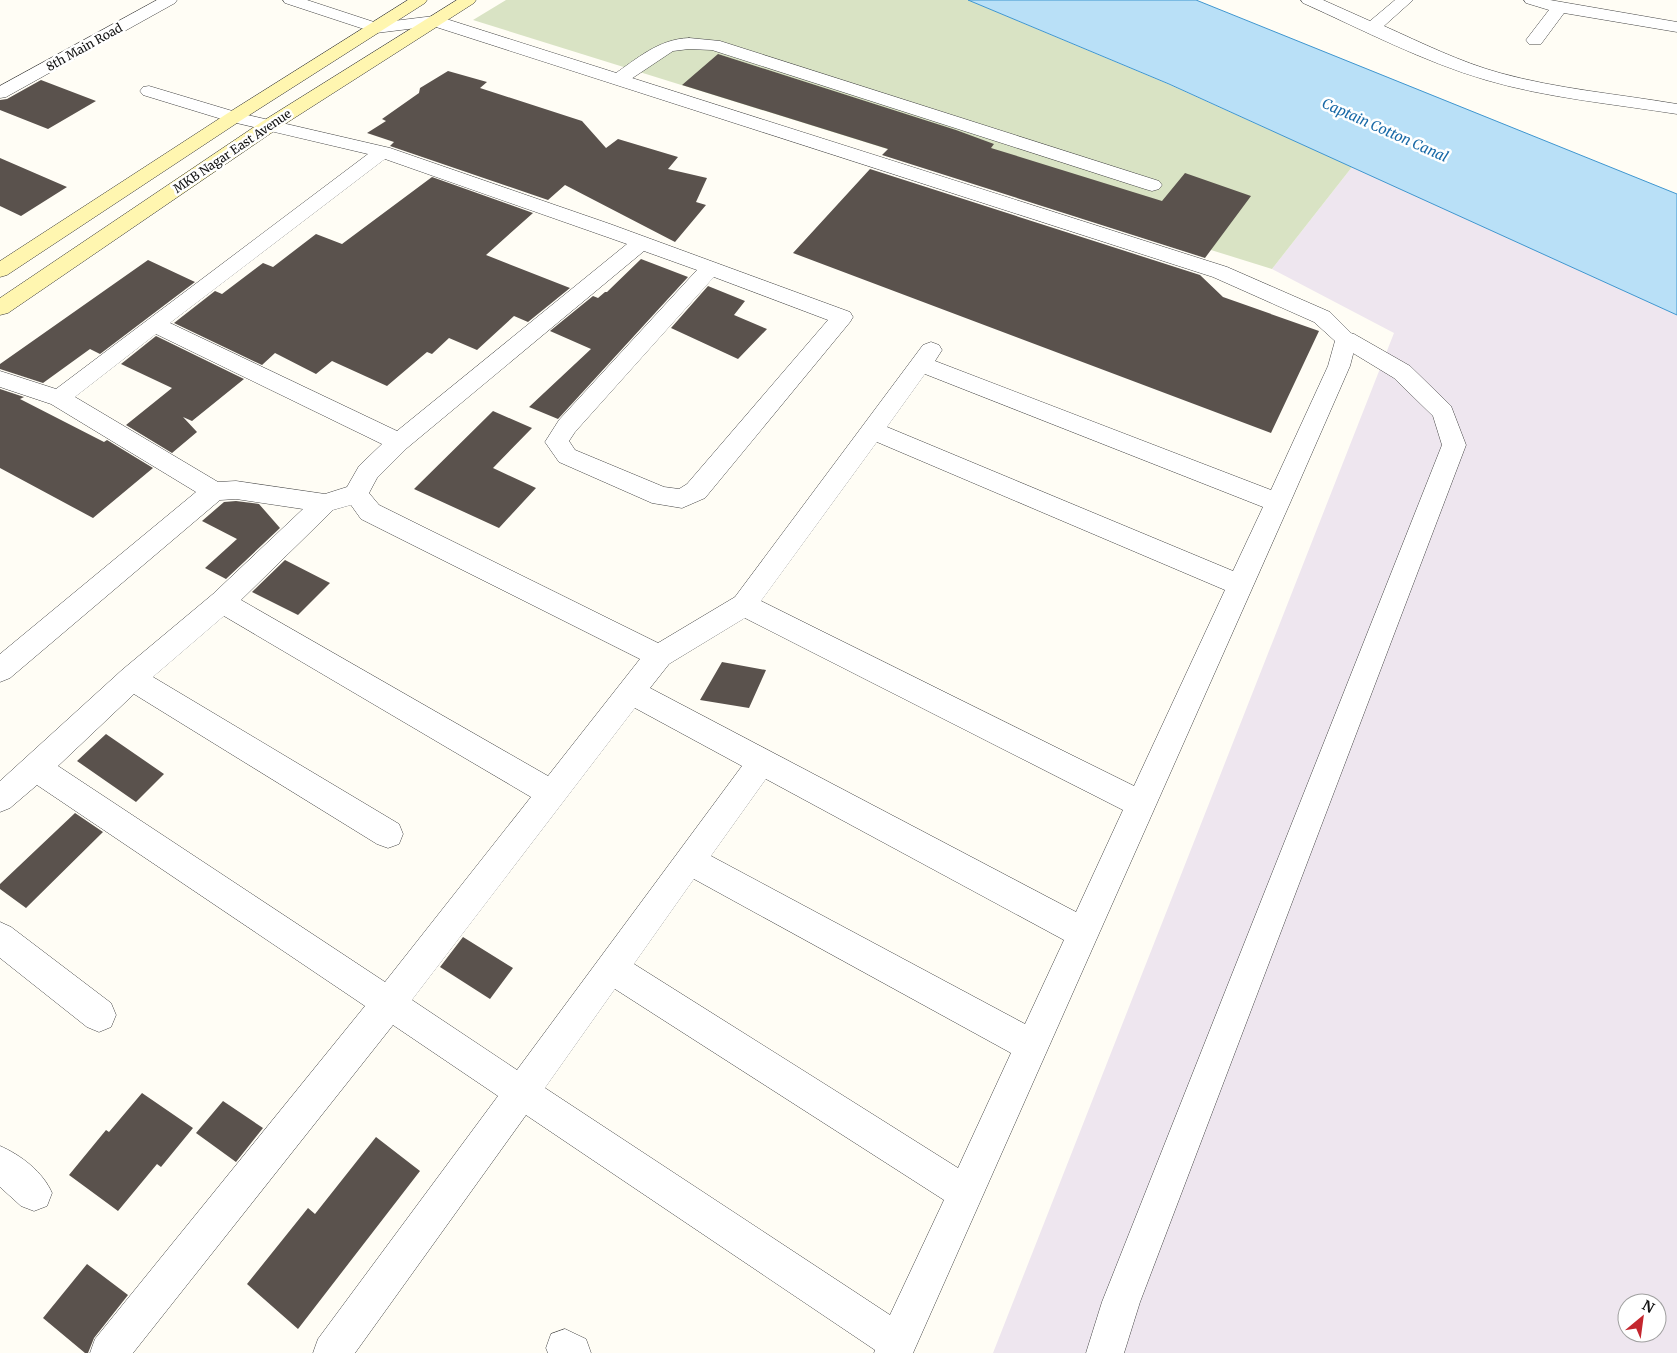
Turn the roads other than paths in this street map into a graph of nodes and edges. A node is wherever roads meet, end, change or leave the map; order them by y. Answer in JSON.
{"nodes":[{"id":1,"x":169,"y":0,"type":"edge"},
{"id":2,"x":291,"y":0,"type":"edge"},
{"id":3,"x":419,"y":0,"type":"edge"},
{"id":4,"x":468,"y":0,"type":"edge"},
{"id":5,"x":1309,"y":0,"type":"edge"},
{"id":6,"x":1532,"y":0,"type":"edge"},
{"id":7,"x":1402,"y":1,"type":"edge"},
{"id":8,"x":1560,"y":7,"type":"junction"},
{"id":9,"x":434,"y":21,"type":"junction"},
{"id":10,"x":1373,"y":27,"type":"junction"},
{"id":11,"x":1677,"y":27,"type":"edge"},
{"id":12,"x":376,"y":28,"type":"junction"},
{"id":13,"x":1535,"y":40,"type":"dead end"},
{"id":14,"x":620,"y":79,"type":"junction"},
{"id":15,"x":149,"y":91,"type":"dead end"},
{"id":16,"x":0,"y":93,"type":"edge"},
{"id":17,"x":1677,"y":110,"type":"edge"},
{"id":18,"x":234,"y":117,"type":"junction"},
{"id":19,"x":270,"y":125,"type":"junction"},
{"id":20,"x":383,"y":152,"type":"junction"},
{"id":21,"x":1152,"y":185,"type":"dead end"},
{"id":22,"x":641,"y":243,"type":"junction"},
{"id":23,"x":711,"y":268,"type":"junction"},
{"id":24,"x":0,"y":270,"type":"edge"},
{"id":25,"x":0,"y":308,"type":"edge"},
{"id":26,"x":154,"y":324,"type":"junction"},
{"id":27,"x":1346,"y":339,"type":"junction"},
{"id":28,"x":0,"y":379,"type":"edge"},
{"id":29,"x":59,"y":398,"type":"junction"},
{"id":30,"x":872,"y":430,"type":"junction"},
{"id":31,"x":399,"y":442,"type":"junction"},
{"id":32,"x":214,"y":491,"type":"junction"},
{"id":33,"x":356,"y":494,"type":"junction"},
{"id":34,"x":1278,"y":502,"type":"junction"},
{"id":35,"x":326,"y":503,"type":"junction"},
{"id":36,"x":1240,"y":585,"type":"junction"},
{"id":37,"x":222,"y":602,"type":"junction"},
{"id":38,"x":744,"y":605,"type":"junction"},
{"id":39,"x":659,"y":656,"type":"junction"},
{"id":40,"x":0,"y":670,"type":"edge"},
{"id":41,"x":132,"y":678,"type":"junction"},
{"id":42,"x":631,"y":692,"type":"junction"},
{"id":43,"x":762,"y":761,"type":"junction"},
{"id":44,"x":36,"y":768,"type":"junction"},
{"id":45,"x":552,"y":794,"type":"junction"},
{"id":46,"x":0,"y":798,"type":"edge"},
{"id":47,"x":1141,"y":804,"type":"junction"},
{"id":48,"x":388,"y":834,"type":"dead end"},
{"id":49,"x":689,"y":860,"type":"junction"},
{"id":50,"x":1083,"y":933,"type":"junction"},
{"id":51,"x":0,"y":938,"type":"edge"},
{"id":52,"x":611,"y":968,"type":"junction"},
{"id":53,"x":387,"y":1004,"type":"junction"},
{"id":54,"x":99,"y":1015,"type":"dead end"},
{"id":55,"x":1032,"y":1045,"type":"junction"},
{"id":56,"x":520,"y":1092,"type":"junction"},
{"id":57,"x":0,"y":1164,"type":"edge"},
{"id":58,"x":34,"y":1193,"type":"dead end"},
{"id":59,"x":965,"y":1193,"type":"junction"},
{"id":60,"x":895,"y":1348,"type":"edge"},
{"id":61,"x":109,"y":1353,"type":"edge"},
{"id":62,"x":332,"y":1353,"type":"edge"},
{"id":63,"x":1105,"y":1353,"type":"edge"}],
"edges":[{"from":1,"to":16,"type":"street","name":"8th Main Road"},
{"from":2,"to":12,"type":"street"},
{"from":3,"to":12,"type":"main road"},
{"from":4,"to":9,"type":"main road","name":"MKB Nagar East Avenue"},
{"from":5,"to":10,"type":"street"},
{"from":6,"to":8,"type":"street"},
{"from":7,"to":10,"type":"street"},
{"from":8,"to":11,"type":"street"},
{"from":8,"to":13,"type":"street"},
{"from":9,"to":12,"type":"street"},
{"from":9,"to":14,"type":"street"},
{"from":9,"to":19,"type":"main road","name":"MKB Nagar East Avenue"},
{"from":10,"to":17,"type":"street"},
{"from":12,"to":18,"type":"main road"},
{"from":14,"to":21,"type":"street"},
{"from":14,"to":27,"type":"street"},
{"from":15,"to":18,"type":"street"},
{"from":18,"to":19,"type":"street"},
{"from":18,"to":24,"type":"main road"},
{"from":19,"to":20,"type":"street"},
{"from":19,"to":25,"type":"main road","name":"MKB Nagar East Avenue"},
{"from":20,"to":22,"type":"street"},
{"from":20,"to":26,"type":"street"},
{"from":22,"to":23,"type":"street"},
{"from":22,"to":31,"type":"street"},
{"from":23,"to":23,"type":"street"},
{"from":26,"to":29,"type":"street"},
{"from":26,"to":31,"type":"street"},
{"from":27,"to":34,"type":"street"},
{"from":27,"to":63,"type":"street"},
{"from":28,"to":29,"type":"street"},
{"from":29,"to":32,"type":"street"},
{"from":30,"to":34,"type":"street"},
{"from":30,"to":36,"type":"street"},
{"from":30,"to":38,"type":"street"},
{"from":31,"to":33,"type":"street"},
{"from":32,"to":35,"type":"street"},
{"from":32,"to":40,"type":"street"},
{"from":33,"to":35,"type":"street"},
{"from":33,"to":39,"type":"street"},
{"from":34,"to":36,"type":"street"},
{"from":35,"to":37,"type":"street"},
{"from":36,"to":47,"type":"street"},
{"from":37,"to":41,"type":"street"},
{"from":37,"to":45,"type":"street"},
{"from":38,"to":39,"type":"street"},
{"from":38,"to":47,"type":"street"},
{"from":39,"to":42,"type":"street"},
{"from":41,"to":44,"type":"street"},
{"from":41,"to":48,"type":"street"},
{"from":42,"to":43,"type":"street"},
{"from":42,"to":45,"type":"street"},
{"from":43,"to":49,"type":"street"},
{"from":43,"to":50,"type":"street"},
{"from":44,"to":46,"type":"street"},
{"from":44,"to":53,"type":"street"},
{"from":45,"to":53,"type":"street"},
{"from":47,"to":50,"type":"street"},
{"from":49,"to":52,"type":"street"},
{"from":49,"to":55,"type":"street"},
{"from":50,"to":55,"type":"street"},
{"from":51,"to":54,"type":"street"},
{"from":52,"to":56,"type":"street"},
{"from":52,"to":59,"type":"street"},
{"from":53,"to":56,"type":"street"},
{"from":53,"to":61,"type":"street"},
{"from":55,"to":59,"type":"street"},
{"from":56,"to":60,"type":"street"},
{"from":56,"to":62,"type":"street"},
{"from":57,"to":58,"type":"street"},
{"from":59,"to":60,"type":"street"}]}
